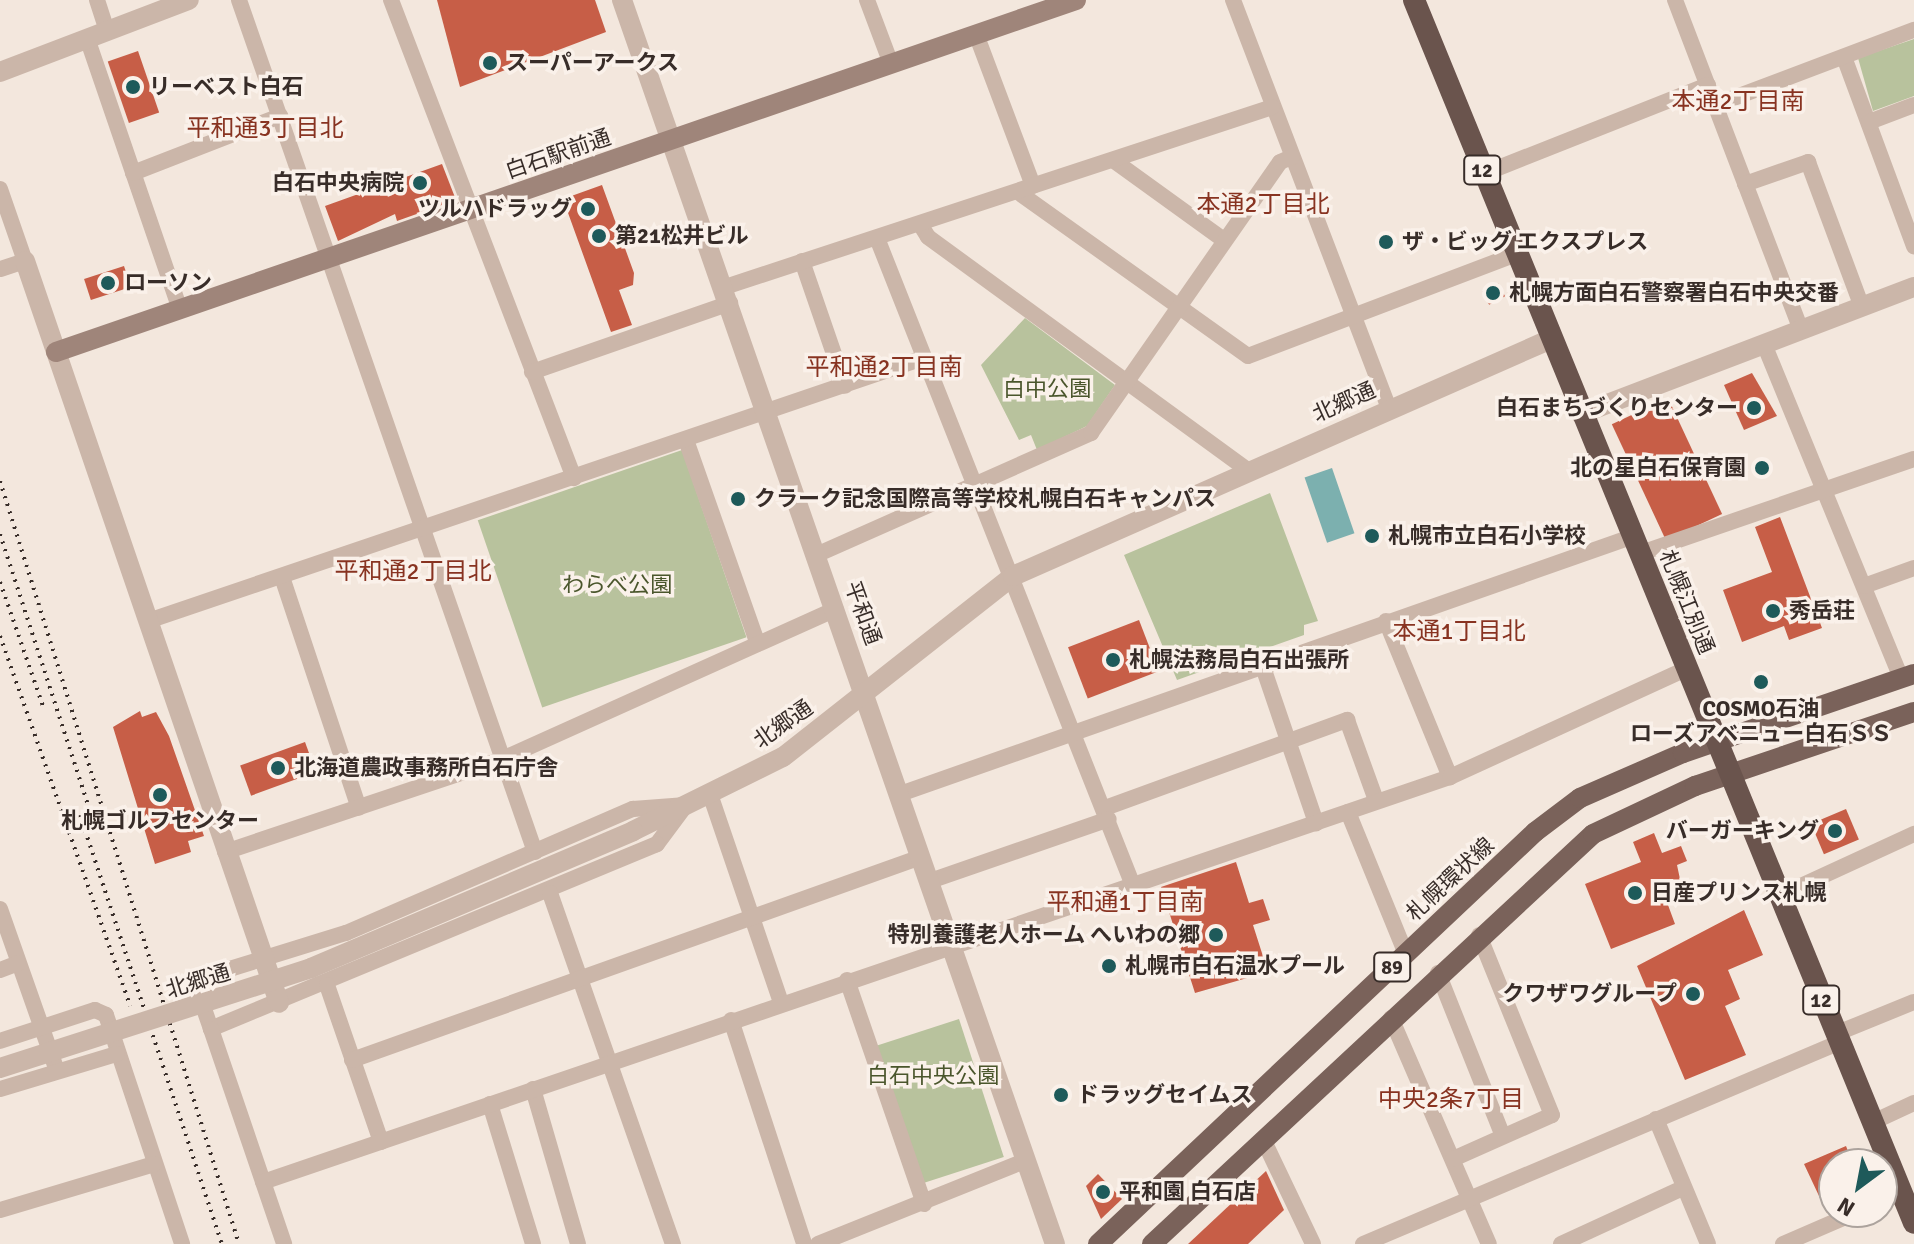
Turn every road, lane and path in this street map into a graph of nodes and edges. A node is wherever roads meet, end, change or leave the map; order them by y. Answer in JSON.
{"nodes":[{"id":1,"x":97,"y":0,"type":"edge"},
{"id":2,"x":189,"y":0,"type":"edge"},
{"id":3,"x":239,"y":0,"type":"edge"},
{"id":4,"x":391,"y":0,"type":"edge"},
{"id":5,"x":867,"y":0,"type":"edge"},
{"id":6,"x":1076,"y":0,"type":"edge"},
{"id":7,"x":1233,"y":0,"type":"edge"},
{"id":8,"x":1414,"y":0,"type":"edge"},
{"id":9,"x":1675,"y":0,"type":"edge"},
{"id":10,"x":625,"y":1,"type":"edge"},
{"id":11,"x":107,"y":30,"type":"junction"},
{"id":12,"x":1914,"y":30,"type":"edge"},
{"id":13,"x":976,"y":34,"type":"junction"},
{"id":14,"x":87,"y":38,"type":"junction"},
{"id":15,"x":1844,"y":57,"type":"junction"},
{"id":16,"x":891,"y":64,"type":"junction"},
{"id":17,"x":0,"y":72,"type":"edge"},
{"id":18,"x":1708,"y":85,"type":"junction"},
{"id":19,"x":1715,"y":105,"type":"junction"},
{"id":20,"x":1914,"y":105,"type":"edge"},
{"id":21,"x":1272,"y":107,"type":"junction"},
{"id":22,"x":280,"y":116,"type":"junction"},
{"id":23,"x":1869,"y":122,"type":"junction"},
{"id":24,"x":673,"y":140,"type":"junction"},
{"id":25,"x":1292,"y":157,"type":"junction"},
{"id":26,"x":1113,"y":160,"type":"junction"},
{"id":27,"x":133,"y":173,"type":"junction"},
{"id":28,"x":1483,"y":174,"type":"junction"},
{"id":29,"x":1745,"y":184,"type":"junction"},
{"id":30,"x":0,"y":189,"type":"edge"},
{"id":31,"x":1026,"y":189,"type":"junction"},
{"id":32,"x":471,"y":209,"type":"junction"},
{"id":33,"x":920,"y":224,"type":"junction"},
{"id":34,"x":877,"y":238,"type":"junction"},
{"id":35,"x":1224,"y":240,"type":"junction"},
{"id":36,"x":1914,"y":246,"type":"edge"},
{"id":37,"x":1516,"y":254,"type":"junction"},
{"id":38,"x":329,"y":259,"type":"junction"},
{"id":39,"x":25,"y":261,"type":"junction"},
{"id":40,"x":802,"y":261,"type":"junction"},
{"id":41,"x":0,"y":269,"type":"edge"},
{"id":42,"x":1914,"y":287,"type":"edge"},
{"id":43,"x":727,"y":295,"type":"junction"},
{"id":44,"x":1862,"y":307,"type":"junction"},
{"id":45,"x":1178,"y":309,"type":"junction"},
{"id":46,"x":180,"y":310,"type":"junction"},
{"id":47,"x":1352,"y":316,"type":"junction"},
{"id":48,"x":1801,"y":330,"type":"junction"},
{"id":49,"x":1551,"y":339,"type":"junction"},
{"id":50,"x":1764,"y":344,"type":"junction"},
{"id":51,"x":56,"y":352,"type":"junction"},
{"id":52,"x":923,"y":358,"type":"junction"},
{"id":53,"x":532,"y":372,"type":"junction"},
{"id":54,"x":1129,"y":378,"type":"junction"},
{"id":55,"x":845,"y":386,"type":"junction"},
{"id":56,"x":1389,"y":408,"type":"junction"},
{"id":57,"x":767,"y":411,"type":"junction"},
{"id":58,"x":1581,"y":414,"type":"junction"},
{"id":59,"x":686,"y":440,"type":"junction"},
{"id":60,"x":1914,"y":459,"type":"edge"},
{"id":61,"x":1249,"y":471,"type":"junction"},
{"id":62,"x":574,"y":478,"type":"junction"},
{"id":63,"x":975,"y":487,"type":"junction"},
{"id":64,"x":1825,"y":491,"type":"junction"},
{"id":65,"x":421,"y":528,"type":"junction"},
{"id":66,"x":1635,"y":545,"type":"junction"},
{"id":67,"x":816,"y":555,"type":"junction"},
{"id":68,"x":1914,"y":568,"type":"edge"},
{"id":69,"x":1013,"y":576,"type":"junction"},
{"id":70,"x":283,"y":580,"type":"junction"},
{"id":71,"x":1864,"y":586,"type":"junction"},
{"id":72,"x":836,"y":609,"type":"junction"},
{"id":73,"x":148,"y":621,"type":"junction"},
{"id":74,"x":1386,"y":621,"type":"junction"},
{"id":75,"x":758,"y":644,"type":"junction"},
{"id":76,"x":1686,"y":669,"type":"junction"},
{"id":77,"x":1264,"y":670,"type":"junction"},
{"id":78,"x":1908,"y":676,"type":"edge"},
{"id":79,"x":865,"y":693,"type":"junction"},
{"id":80,"x":1914,"y":712,"type":"edge"},
{"id":81,"x":1075,"y":733,"type":"junction"},
{"id":82,"x":1718,"y":740,"type":"junction"},
{"id":83,"x":1286,"y":742,"type":"junction"},
{"id":84,"x":500,"y":760,"type":"junction"},
{"id":85,"x":1732,"y":775,"type":"junction"},
{"id":86,"x":1450,"y":777,"type":"junction"},
{"id":87,"x":710,"y":794,"type":"junction"},
{"id":88,"x":900,"y":794,"type":"junction"},
{"id":89,"x":1376,"y":800,"type":"junction"},
{"id":90,"x":686,"y":805,"type":"junction"},
{"id":91,"x":359,"y":808,"type":"junction"},
{"id":92,"x":1348,"y":812,"type":"junction"},
{"id":93,"x":1107,"y":814,"type":"junction"},
{"id":94,"x":1316,"y":823,"type":"junction"},
{"id":95,"x":1914,"y":834,"type":"edge"},
{"id":96,"x":225,"y":852,"type":"junction"},
{"id":97,"x":535,"y":852,"type":"junction"},
{"id":98,"x":921,"y":857,"type":"junction"},
{"id":99,"x":930,"y":881,"type":"junction"},
{"id":100,"x":1132,"y":883,"type":"junction"},
{"id":101,"x":550,"y":893,"type":"junction"},
{"id":102,"x":1779,"y":896,"type":"junction"},
{"id":103,"x":0,"y":909,"type":"edge"},
{"id":104,"x":754,"y":920,"type":"junction"},
{"id":105,"x":1479,"y":935,"type":"junction"},
{"id":106,"x":951,"y":944,"type":"junction"},
{"id":107,"x":1406,"y":954,"type":"junction"},
{"id":108,"x":264,"y":958,"type":"junction"},
{"id":109,"x":18,"y":963,"type":"junction"},
{"id":110,"x":0,"y":970,"type":"edge"},
{"id":111,"x":1438,"y":973,"type":"junction"},
{"id":112,"x":581,"y":980,"type":"junction"},
{"id":113,"x":847,"y":980,"type":"junction"},
{"id":114,"x":327,"y":985,"type":"junction"},
{"id":115,"x":1914,"y":1002,"type":"edge"},
{"id":116,"x":279,"y":1003,"type":"junction"},
{"id":117,"x":781,"y":1003,"type":"junction"},
{"id":118,"x":1391,"y":1018,"type":"junction"},
{"id":119,"x":731,"y":1020,"type":"junction"},
{"id":120,"x":41,"y":1028,"type":"junction"},
{"id":121,"x":211,"y":1029,"type":"junction"},
{"id":122,"x":1836,"y":1038,"type":"junction"},
{"id":123,"x":0,"y":1041,"type":"edge"},
{"id":124,"x":117,"y":1054,"type":"junction"},
{"id":125,"x":352,"y":1060,"type":"junction"},
{"id":126,"x":610,"y":1062,"type":"junction"},
{"id":127,"x":0,"y":1068,"type":"edge"},
{"id":128,"x":57,"y":1071,"type":"junction"},
{"id":129,"x":0,"y":1089,"type":"edge"},
{"id":130,"x":533,"y":1089,"type":"junction"},
{"id":131,"x":1914,"y":1103,"type":"edge"},
{"id":132,"x":490,"y":1104,"type":"junction"},
{"id":133,"x":1656,"y":1119,"type":"junction"},
{"id":134,"x":1873,"y":1122,"type":"junction"},
{"id":135,"x":1503,"y":1136,"type":"junction"},
{"id":136,"x":1263,"y":1139,"type":"junction"},
{"id":137,"x":381,"y":1142,"type":"junction"},
{"id":138,"x":1453,"y":1159,"type":"junction"},
{"id":139,"x":1024,"y":1161,"type":"junction"},
{"id":140,"x":154,"y":1164,"type":"junction"},
{"id":141,"x":263,"y":1182,"type":"junction"},
{"id":142,"x":1683,"y":1188,"type":"junction"},
{"id":143,"x":1469,"y":1197,"type":"junction"},
{"id":144,"x":924,"y":1204,"type":"junction"},
{"id":145,"x":1904,"y":1208,"type":"edge"},
{"id":146,"x":0,"y":1210,"type":"edge"},
{"id":147,"x":1820,"y":1228,"type":"edge"},
{"id":148,"x":825,"y":1243,"type":"edge"},
{"id":149,"x":182,"y":1244,"type":"edge"},
{"id":150,"x":284,"y":1244,"type":"edge"},
{"id":151,"x":533,"y":1244,"type":"edge"},
{"id":152,"x":578,"y":1244,"type":"edge"},
{"id":153,"x":673,"y":1244,"type":"edge"},
{"id":154,"x":804,"y":1244,"type":"edge"},
{"id":155,"x":1055,"y":1244,"type":"edge"},
{"id":156,"x":1098,"y":1244,"type":"edge"},
{"id":157,"x":1152,"y":1244,"type":"edge"},
{"id":158,"x":1313,"y":1244,"type":"edge"},
{"id":159,"x":1363,"y":1244,"type":"edge"},
{"id":160,"x":1489,"y":1244,"type":"edge"},
{"id":161,"x":1561,"y":1244,"type":"edge"},
{"id":162,"x":1708,"y":1244,"type":"edge"},
{"id":163,"x":1783,"y":1244,"type":"edge"}],
"edges":[{"from":1,"to":11,"type":"street"},
{"from":2,"to":11,"type":"street"},
{"from":3,"to":22,"type":"street"},
{"from":4,"to":32,"type":"street"},
{"from":5,"to":16,"type":"street"},
{"from":6,"to":13,"type":"main road","name":"白石駅前通"},
{"from":7,"to":21,"type":"street"},
{"from":8,"to":28,"type":"highway","name":"札幌江別通","number":"12"},
{"from":9,"to":18,"type":"street"},
{"from":10,"to":24,"type":"street","name":"平和通"},
{"from":11,"to":14,"type":"street"},
{"from":12,"to":15,"type":"street"},
{"from":13,"to":16,"type":"main road","name":"白石駅前通"},
{"from":13,"to":31,"type":"street"},
{"from":14,"to":17,"type":"street"},
{"from":14,"to":27,"type":"street"},
{"from":15,"to":19,"type":"street"},
{"from":15,"to":23,"type":"street"},
{"from":16,"to":24,"type":"main road","name":"白石駅前通"},
{"from":18,"to":19,"type":"street"},
{"from":18,"to":28,"type":"street"},
{"from":19,"to":29,"type":"street"},
{"from":20,"to":23,"type":"street"},
{"from":21,"to":25,"type":"street"},
{"from":21,"to":26,"type":"street"},
{"from":22,"to":27,"type":"street"},
{"from":22,"to":38,"type":"street"},
{"from":23,"to":36,"type":"street"},
{"from":24,"to":32,"type":"main road","name":"白石駅前通"},
{"from":24,"to":43,"type":"street","name":"平和通"},
{"from":25,"to":35,"type":"street"},
{"from":25,"to":47,"type":"street"},
{"from":26,"to":31,"type":"street"},
{"from":26,"to":35,"type":"street"},
{"from":27,"to":46,"type":"street"},
{"from":28,"to":37,"type":"highway","name":"札幌江別通","number":"12"},
{"from":29,"to":44,"type":"street"},
{"from":29,"to":48,"type":"street"},
{"from":30,"to":39,"type":"street"},
{"from":31,"to":33,"type":"street"},
{"from":31,"to":45,"type":"street"},
{"from":32,"to":38,"type":"main road","name":"白石駅前通"},
{"from":32,"to":53,"type":"street"},
{"from":33,"to":34,"type":"street"},
{"from":33,"to":54,"type":"street"},
{"from":34,"to":40,"type":"street"},
{"from":34,"to":52,"type":"street"},
{"from":35,"to":45,"type":"street"},
{"from":37,"to":47,"type":"street"},
{"from":37,"to":49,"type":"highway","name":"札幌江別通","number":"12"},
{"from":38,"to":46,"type":"main road","name":"白石駅前通"},
{"from":38,"to":65,"type":"street"},
{"from":39,"to":41,"type":"street"},
{"from":39,"to":51,"type":"street"},
{"from":40,"to":43,"type":"street"},
{"from":40,"to":55,"type":"street"},
{"from":42,"to":44,"type":"street"},
{"from":43,"to":53,"type":"street"},
{"from":43,"to":57,"type":"street","name":"平和通"},
{"from":44,"to":48,"type":"street"},
{"from":45,"to":47,"type":"street"},
{"from":45,"to":54,"type":"street"},
{"from":46,"to":51,"type":"main road","name":"白石駅前通"},
{"from":47,"to":56,"type":"street"},
{"from":48,"to":50,"type":"street"},
{"from":49,"to":56,"type":"street","name":"北郷通"},
{"from":49,"to":58,"type":"highway","name":"札幌江別通","number":"12"},
{"from":50,"to":58,"type":"street"},
{"from":50,"to":64,"type":"street"},
{"from":51,"to":73,"type":"street"},
{"from":52,"to":55,"type":"street"},
{"from":52,"to":63,"type":"street"},
{"from":53,"to":62,"type":"street"},
{"from":54,"to":61,"type":"street"},
{"from":54,"to":63,"type":"street"},
{"from":55,"to":57,"type":"street"},
{"from":56,"to":61,"type":"street","name":"北郷通"},
{"from":57,"to":59,"type":"street"},
{"from":57,"to":67,"type":"street","name":"平和通"},
{"from":58,"to":66,"type":"highway","name":"札幌江別通","number":"12"},
{"from":59,"to":62,"type":"street"},
{"from":59,"to":75,"type":"street"},
{"from":60,"to":64,"type":"street"},
{"from":61,"to":69,"type":"street","name":"北郷通"},
{"from":62,"to":65,"type":"street"},
{"from":63,"to":67,"type":"street"},
{"from":63,"to":69,"type":"street"},
{"from":64,"to":66,"type":"street"},
{"from":64,"to":71,"type":"street"},
{"from":65,"to":70,"type":"street"},
{"from":65,"to":84,"type":"street"},
{"from":66,"to":74,"type":"street"},
{"from":66,"to":76,"type":"highway","name":"札幌江別通","number":"12"},
{"from":67,"to":72,"type":"street","name":"平和通"},
{"from":68,"to":71,"type":"street"},
{"from":69,"to":79,"type":"street","name":"北郷通"},
{"from":69,"to":81,"type":"street"},
{"from":70,"to":73,"type":"street"},
{"from":70,"to":91,"type":"street"},
{"from":71,"to":78,"type":"street"},
{"from":72,"to":75,"type":"street"},
{"from":72,"to":79,"type":"street","name":"平和通"},
{"from":73,"to":96,"type":"street"},
{"from":74,"to":77,"type":"street"},
{"from":74,"to":86,"type":"street"},
{"from":75,"to":84,"type":"street"},
{"from":76,"to":82,"type":"highway","name":"札幌江別通","number":"12"},
{"from":76,"to":86,"type":"street"},
{"from":77,"to":81,"type":"street"},
{"from":77,"to":83,"type":"street"},
{"from":78,"to":82,"type":"main road","name":"札幌環状線","number":"89"},
{"from":79,"to":87,"type":"street","name":"北郷通"},
{"from":79,"to":88,"type":"street","name":"平和通"},
{"from":80,"to":85,"type":"main road","number":"89"},
{"from":81,"to":88,"type":"street"},
{"from":81,"to":93,"type":"street"},
{"from":82,"to":85,"type":"highway","name":"札幌江別通","number":"12"},
{"from":82,"to":107,"type":"main road","name":"札幌環状線","number":"89"},
{"from":83,"to":89,"type":"street"},
{"from":83,"to":93,"type":"street"},
{"from":83,"to":94,"type":"street"},
{"from":84,"to":91,"type":"street"},
{"from":84,"to":97,"type":"street"},
{"from":85,"to":102,"type":"highway","name":"札幌江別通","number":"12"},
{"from":85,"to":105,"type":"main road","number":"89"},
{"from":86,"to":89,"type":"street"},
{"from":87,"to":90,"type":"street","name":"北郷通"},
{"from":87,"to":104,"type":"street"},
{"from":88,"to":98,"type":"street","name":"平和通"},
{"from":89,"to":92,"type":"street"},
{"from":90,"to":97,"type":"street"},
{"from":90,"to":101,"type":"street"},
{"from":90,"to":127,"type":"street","name":"北郷通","bridge":true},
{"from":91,"to":96,"type":"street"},
{"from":92,"to":94,"type":"street"},
{"from":92,"to":107,"type":"street"},
{"from":93,"to":99,"type":"street"},
{"from":93,"to":100,"type":"street"},
{"from":94,"to":100,"type":"street"},
{"from":95,"to":102,"type":"street"},
{"from":96,"to":108,"type":"street"},
{"from":97,"to":108,"type":"street"},
{"from":98,"to":99,"type":"street","name":"平和通"},
{"from":98,"to":104,"type":"street"},
{"from":99,"to":106,"type":"street","name":"平和通"},
{"from":100,"to":106,"type":"street"},
{"from":101,"to":112,"type":"street"},
{"from":101,"to":114,"type":"street"},
{"from":102,"to":122,"type":"highway","name":"札幌江別通","number":"12"},
{"from":103,"to":109,"type":"street"},
{"from":104,"to":112,"type":"street"},
{"from":104,"to":117,"type":"street"},
{"from":105,"to":111,"type":"main road","number":"89"},
{"from":105,"to":135,"type":"street"},
{"from":106,"to":113,"type":"street"},
{"from":106,"to":139,"type":"street","name":"平和通"},
{"from":107,"to":156,"type":"main road","name":"札幌環状線","number":"89"},
{"from":108,"to":116,"type":"street"},
{"from":108,"to":121,"type":"street"},
{"from":109,"to":110,"type":"street"},
{"from":109,"to":120,"type":"street"},
{"from":111,"to":118,"type":"main road","number":"89"},
{"from":111,"to":135,"type":"street"},
{"from":112,"to":125,"type":"street"},
{"from":112,"to":126,"type":"street"},
{"from":113,"to":117,"type":"street"},
{"from":113,"to":144,"type":"street"},
{"from":114,"to":116,"type":"street"},
{"from":114,"to":125,"type":"street"},
{"from":115,"to":122,"type":"street"},
{"from":116,"to":121,"type":"street"},
{"from":117,"to":119,"type":"street"},
{"from":118,"to":136,"type":"main road","number":"89"},
{"from":118,"to":138,"type":"street"},
{"from":119,"to":126,"type":"street"},
{"from":119,"to":154,"type":"street"},
{"from":120,"to":123,"type":"street"},
{"from":120,"to":124,"type":"street"},
{"from":120,"to":128,"type":"street"},
{"from":121,"to":141,"type":"street"},
{"from":122,"to":133,"type":"street"},
{"from":122,"to":134,"type":"highway","name":"札幌江別通","number":"12"},
{"from":124,"to":128,"type":"street"},
{"from":124,"to":140,"type":"street"},
{"from":125,"to":137,"type":"street"},
{"from":126,"to":130,"type":"street"},
{"from":126,"to":153,"type":"street"},
{"from":128,"to":129,"type":"street"},
{"from":130,"to":132,"type":"street"},
{"from":130,"to":152,"type":"street"},
{"from":131,"to":134,"type":"street"},
{"from":132,"to":137,"type":"street"},
{"from":132,"to":151,"type":"street"},
{"from":133,"to":142,"type":"street"},
{"from":133,"to":143,"type":"street"},
{"from":134,"to":145,"type":"highway","name":"札幌江別通","number":"12"},
{"from":135,"to":138,"type":"street"},
{"from":136,"to":157,"type":"main road","number":"89"},
{"from":136,"to":158,"type":"street"},
{"from":137,"to":141,"type":"street"},
{"from":138,"to":143,"type":"street"},
{"from":139,"to":144,"type":"street"},
{"from":139,"to":155,"type":"street","name":"平和通"},
{"from":140,"to":146,"type":"street"},
{"from":140,"to":149,"type":"street"},
{"from":141,"to":150,"type":"street"},
{"from":142,"to":161,"type":"street"},
{"from":142,"to":162,"type":"street"},
{"from":143,"to":159,"type":"street"},
{"from":143,"to":160,"type":"street"},
{"from":144,"to":148,"type":"street"},
{"from":147,"to":163,"type":"street"}]}
